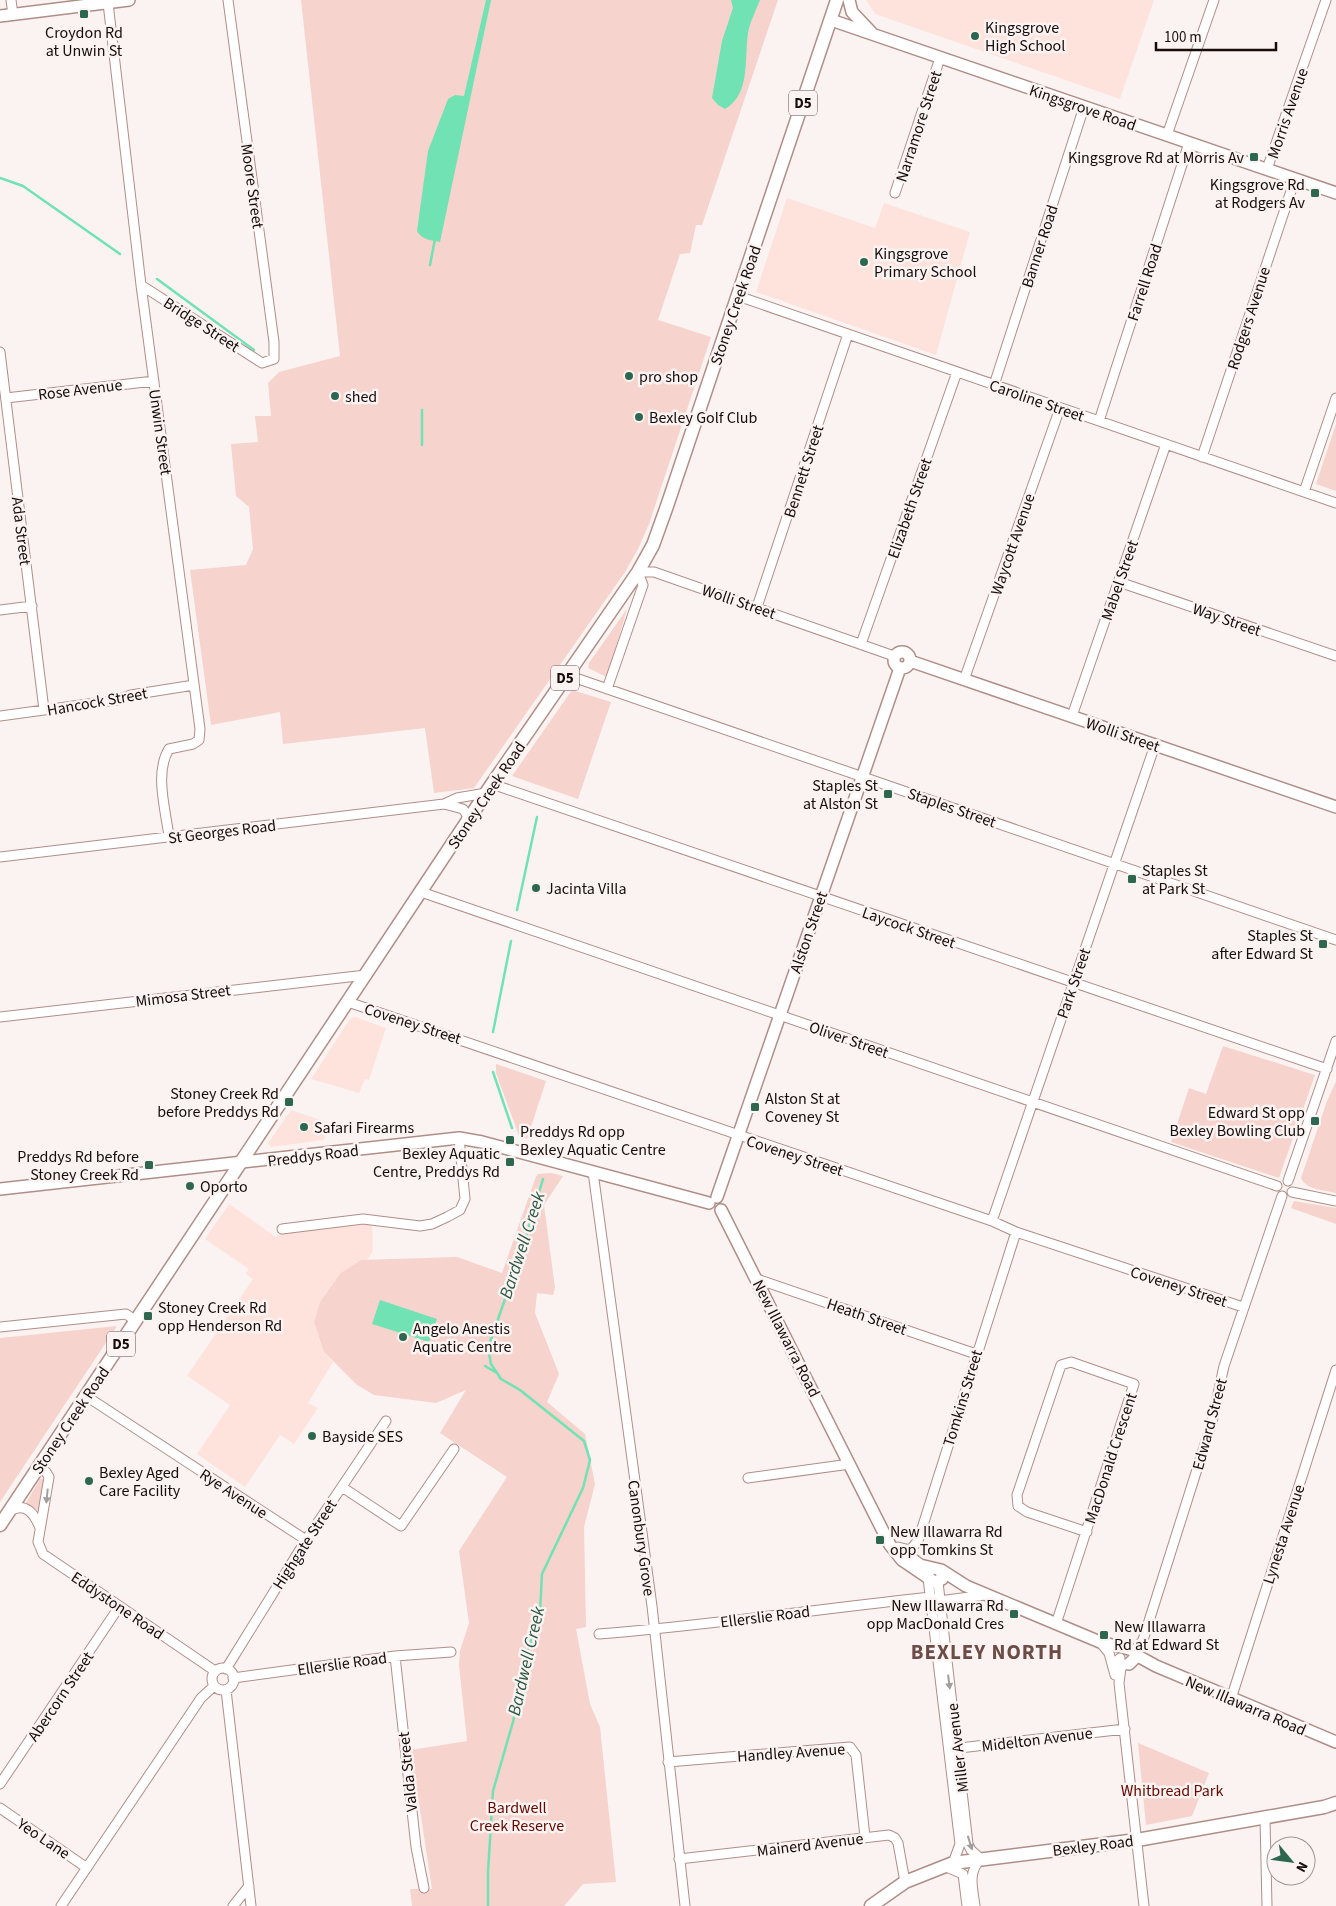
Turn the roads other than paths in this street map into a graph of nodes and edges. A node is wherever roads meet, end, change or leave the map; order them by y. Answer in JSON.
{"nodes":[{"id":1,"x":11,"y":0,"type":"edge"},
{"id":2,"x":129,"y":0,"type":"edge"},
{"id":3,"x":228,"y":0,"type":"edge"},
{"id":4,"x":838,"y":0,"type":"edge"},
{"id":5,"x":849,"y":0,"type":"edge"},
{"id":6,"x":1214,"y":0,"type":"edge"},
{"id":7,"x":1326,"y":0,"type":"edge"},
{"id":8,"x":112,"y":2,"type":"edge"},
{"id":9,"x":13,"y":15,"type":"junction"},
{"id":10,"x":0,"y":16,"type":"edge"},
{"id":11,"x":831,"y":20,"type":"junction"},
{"id":12,"x":874,"y":36,"type":"junction"},
{"id":13,"x":940,"y":58,"type":"junction"},
{"id":14,"x":1084,"y":107,"type":"junction"},
{"id":15,"x":1167,"y":135,"type":"junction"},
{"id":16,"x":1190,"y":143,"type":"junction"},
{"id":17,"x":1267,"y":169,"type":"junction"},
{"id":18,"x":1295,"y":179,"type":"junction"},
{"id":19,"x":1336,"y":193,"type":"edge"},
{"id":20,"x":895,"y":194,"type":"dead end"},
{"id":21,"x":141,"y":285,"type":"junction"},
{"id":22,"x":738,"y":296,"type":"junction"},
{"id":23,"x":848,"y":334,"type":"junction"},
{"id":24,"x":0,"y":352,"type":"edge"},
{"id":25,"x":262,"y":363,"type":"joint"},
{"id":26,"x":957,"y":372,"type":"junction"},
{"id":27,"x":154,"y":380,"type":"junction"},
{"id":28,"x":994,"y":385,"type":"junction"},
{"id":29,"x":6,"y":398,"type":"junction"},
{"id":30,"x":1336,"y":398,"type":"edge"},
{"id":31,"x":1060,"y":408,"type":"junction"},
{"id":32,"x":1099,"y":421,"type":"junction"},
{"id":33,"x":1166,"y":444,"type":"junction"},
{"id":34,"x":1202,"y":457,"type":"junction"},
{"id":35,"x":1304,"y":492,"type":"junction"},
{"id":36,"x":1336,"y":503,"type":"edge"},
{"id":37,"x":638,"y":572,"type":"junction"},
{"id":38,"x":1119,"y":582,"type":"junction"},
{"id":39,"x":32,"y":606,"type":"junction"},
{"id":40,"x":757,"y":607,"type":"junction"},
{"id":41,"x":0,"y":610,"type":"edge"},
{"id":42,"x":861,"y":644,"type":"junction"},
{"id":43,"x":894,"y":656,"type":"junction"},
{"id":44,"x":1336,"y":656,"type":"edge"},
{"id":45,"x":910,"y":661,"type":"junction"},
{"id":46,"x":900,"y":668,"type":"junction"},
{"id":47,"x":568,"y":675,"type":"junction"},
{"id":48,"x":964,"y":680,"type":"junction"},
{"id":49,"x":194,"y":685,"type":"junction"},
{"id":50,"x":607,"y":689,"type":"junction"},
{"id":51,"x":44,"y":710,"type":"junction"},
{"id":52,"x":0,"y":716,"type":"edge"},
{"id":53,"x":1072,"y":716,"type":"junction"},
{"id":54,"x":1155,"y":745,"type":"junction"},
{"id":55,"x":861,"y":776,"type":"junction"},
{"id":56,"x":489,"y":789,"type":"junction"},
{"id":57,"x":444,"y":804,"type":"junction"},
{"id":58,"x":1336,"y":807,"type":"edge"},
{"id":59,"x":466,"y":824,"type":"junction"},
{"id":60,"x":169,"y":837,"type":"junction"},
{"id":61,"x":0,"y":857,"type":"edge"},
{"id":62,"x":1114,"y":863,"type":"junction"},
{"id":63,"x":421,"y":892,"type":"junction"},
{"id":64,"x":820,"y":896,"type":"junction"},
{"id":65,"x":1336,"y":940,"type":"edge"},
{"id":66,"x":366,"y":975,"type":"junction"},
{"id":67,"x":1074,"y":982,"type":"junction"},
{"id":68,"x":348,"y":1002,"type":"junction"},
{"id":69,"x":779,"y":1015,"type":"junction"},
{"id":70,"x":0,"y":1017,"type":"edge"},
{"id":71,"x":1336,"y":1041,"type":"edge"},
{"id":72,"x":1327,"y":1069,"type":"junction"},
{"id":73,"x":1032,"y":1103,"type":"junction"},
{"id":74,"x":738,"y":1136,"type":"junction"},
{"id":75,"x":459,"y":1138,"type":"junction"},
{"id":76,"x":242,"y":1162,"type":"junction"},
{"id":77,"x":592,"y":1172,"type":"junction"},
{"id":78,"x":1288,"y":1181,"type":"junction"},
{"id":79,"x":1277,"y":1186,"type":"junction"},
{"id":80,"x":0,"y":1189,"type":"edge"},
{"id":81,"x":1292,"y":1192,"type":"junction"},
{"id":82,"x":1282,"y":1196,"type":"junction"},
{"id":83,"x":713,"y":1200,"type":"junction"},
{"id":84,"x":1336,"y":1201,"type":"edge"},
{"id":85,"x":721,"y":1210,"type":"joint"},
{"id":86,"x":992,"y":1220,"type":"junction"},
{"id":87,"x":282,"y":1229,"type":"dead end"},
{"id":88,"x":1016,"y":1232,"type":"junction"},
{"id":89,"x":757,"y":1279,"type":"junction"},
{"id":90,"x":1243,"y":1307,"type":"junction"},
{"id":91,"x":136,"y":1321,"type":"junction"},
{"id":92,"x":0,"y":1327,"type":"edge"},
{"id":93,"x":976,"y":1354,"type":"junction"},
{"id":94,"x":1336,"y":1370,"type":"edge"},
{"id":95,"x":86,"y":1396,"type":"junction"},
{"id":96,"x":386,"y":1422,"type":"dead end"},
{"id":97,"x":454,"y":1449,"type":"dead end"},
{"id":98,"x":851,"y":1466,"type":"junction"},
{"id":99,"x":39,"y":1467,"type":"junction"},
{"id":100,"x":748,"y":1478,"type":"dead end"},
{"id":101,"x":342,"y":1488,"type":"junction"},
{"id":102,"x":10,"y":1511,"type":"junction"},
{"id":103,"x":0,"y":1525,"type":"edge"},
{"id":104,"x":40,"y":1529,"type":"junction"},
{"id":105,"x":1086,"y":1532,"type":"junction"},
{"id":106,"x":306,"y":1540,"type":"junction"},
{"id":107,"x":898,"y":1548,"type":"junction"},
{"id":108,"x":935,"y":1576,"type":"junction"},
{"id":109,"x":990,"y":1596,"type":"junction"},
{"id":110,"x":935,"y":1599,"type":"junction"},
{"id":111,"x":119,"y":1607,"type":"junction"},
{"id":112,"x":1056,"y":1624,"type":"junction"},
{"id":113,"x":655,"y":1630,"type":"junction"},
{"id":114,"x":599,"y":1634,"type":"dead end"},
{"id":115,"x":1144,"y":1640,"type":"junction"},
{"id":116,"x":1100,"y":1642,"type":"junction"},
{"id":117,"x":451,"y":1652,"type":"dead end"},
{"id":118,"x":395,"y":1656,"type":"junction"},
{"id":119,"x":1128,"y":1657,"type":"junction"},
{"id":120,"x":1156,"y":1666,"type":"junction"},
{"id":121,"x":226,"y":1669,"type":"junction"},
{"id":122,"x":215,"y":1671,"type":"junction"},
{"id":123,"x":233,"y":1678,"type":"junction"},
{"id":124,"x":1117,"y":1679,"type":"junction"},
{"id":125,"x":214,"y":1686,"type":"junction"},
{"id":126,"x":226,"y":1690,"type":"junction"},
{"id":127,"x":1231,"y":1698,"type":"junction"},
{"id":128,"x":1125,"y":1729,"type":"junction"},
{"id":129,"x":1336,"y":1742,"type":"edge"},
{"id":130,"x":953,"y":1749,"type":"junction"},
{"id":131,"x":668,"y":1762,"type":"junction"},
{"id":132,"x":0,"y":1784,"type":"edge"},
{"id":133,"x":1336,"y":1802,"type":"edge"},
{"id":134,"x":1330,"y":1807,"type":"edge"},
{"id":135,"x":0,"y":1808,"type":"edge"},
{"id":136,"x":1265,"y":1818,"type":"junction"},
{"id":137,"x":865,"y":1837,"type":"junction"},
{"id":138,"x":1137,"y":1840,"type":"junction"},
{"id":139,"x":679,"y":1859,"type":"junction"},
{"id":140,"x":981,"y":1859,"type":"junction"},
{"id":141,"x":948,"y":1865,"type":"junction"},
{"id":142,"x":87,"y":1868,"type":"junction"},
{"id":143,"x":905,"y":1882,"type":"junction"},
{"id":144,"x":248,"y":1886,"type":"junction"},
{"id":145,"x":424,"y":1888,"type":"dead end"},
{"id":146,"x":62,"y":1906,"type":"edge"},
{"id":147,"x":232,"y":1906,"type":"edge"},
{"id":148,"x":251,"y":1906,"type":"edge"},
{"id":149,"x":685,"y":1906,"type":"edge"},
{"id":150,"x":871,"y":1906,"type":"edge"},
{"id":151,"x":967,"y":1906,"type":"edge"},
{"id":152,"x":975,"y":1906,"type":"edge"},
{"id":153,"x":1144,"y":1906,"type":"edge"},
{"id":154,"x":1267,"y":1906,"type":"edge"}],
"edges":[{"from":1,"to":9,"type":"street"},
{"from":2,"to":8,"type":"main road"},
{"from":3,"to":25,"type":"street","name":"Moore Street"},
{"from":4,"to":11,"type":"main road","name":"Stoney Creek Road","number":"D5"},
{"from":5,"to":12,"type":"main road"},
{"from":6,"to":15,"type":"street"},
{"from":7,"to":17,"type":"street","name":"Morris Avenue"},
{"from":8,"to":9,"type":"main road"},
{"from":8,"to":21,"type":"street","name":"Unwin Street"},
{"from":9,"to":10,"type":"main road"},
{"from":11,"to":12,"type":"main road","name":"Kingsgrove Road"},
{"from":11,"to":22,"type":"main road","name":"Stoney Creek Road","number":"D5"},
{"from":12,"to":13,"type":"main road","name":"Kingsgrove Road"},
{"from":13,"to":14,"type":"main road","name":"Kingsgrove Road"},
{"from":13,"to":20,"type":"street","name":"Narramore Street"},
{"from":14,"to":15,"type":"main road","name":"Kingsgrove Road"},
{"from":14,"to":28,"type":"street","name":"Banner Road"},
{"from":15,"to":16,"type":"main road","name":"Kingsgrove Road"},
{"from":16,"to":17,"type":"main road","name":"Kingsgrove Road"},
{"from":16,"to":32,"type":"street","name":"Farrell Road"},
{"from":17,"to":18,"type":"main road","name":"Kingsgrove Road"},
{"from":18,"to":19,"type":"main road","name":"Kingsgrove Road"},
{"from":18,"to":34,"type":"street","name":"Rodgers Avenue"},
{"from":21,"to":25,"type":"street","name":"Bridge Street"},
{"from":21,"to":27,"type":"street","name":"Unwin Street"},
{"from":22,"to":23,"type":"street","name":"Caroline Street"},
{"from":22,"to":37,"type":"main road","name":"Stoney Creek Road","number":"D5"},
{"from":23,"to":26,"type":"street","name":"Caroline Street"},
{"from":23,"to":40,"type":"street","name":"Bennett Street"},
{"from":24,"to":29,"type":"street","name":"Ada Street"},
{"from":26,"to":28,"type":"street","name":"Caroline Street"},
{"from":26,"to":42,"type":"street","name":"Elizabeth Street"},
{"from":27,"to":29,"type":"street","name":"Rose Avenue"},
{"from":27,"to":49,"type":"street","name":"Unwin Street"},
{"from":28,"to":31,"type":"street","name":"Caroline Street"},
{"from":29,"to":39,"type":"street","name":"Ada Street"},
{"from":30,"to":35,"type":"street"},
{"from":31,"to":32,"type":"street","name":"Caroline Street"},
{"from":31,"to":48,"type":"street","name":"Waycott Avenue"},
{"from":32,"to":33,"type":"street","name":"Caroline Street"},
{"from":33,"to":34,"type":"street","name":"Caroline Street"},
{"from":33,"to":38,"type":"street","name":"Mabel Street"},
{"from":34,"to":35,"type":"street","name":"Caroline Street"},
{"from":35,"to":36,"type":"street","name":"Caroline Street"},
{"from":37,"to":40,"type":"street","name":"Wolli Street"},
{"from":37,"to":47,"type":"main road","name":"Stoney Creek Road","number":"D5"},
{"from":37,"to":50,"type":"street"},
{"from":38,"to":44,"type":"street","name":"Way Street"},
{"from":38,"to":53,"type":"street","name":"Mabel Street"},
{"from":39,"to":41,"type":"street"},
{"from":39,"to":51,"type":"street","name":"Ada Street"},
{"from":40,"to":42,"type":"street","name":"Wolli Street"},
{"from":42,"to":43,"type":"street","name":"Wolli Street"},
{"from":43,"to":45,"type":"main road"},
{"from":43,"to":46,"type":"main road"},
{"from":45,"to":46,"type":"main road"},
{"from":45,"to":48,"type":"main road","name":"Wolli Street"},
{"from":46,"to":55,"type":"main road","name":"Alston Street"},
{"from":47,"to":50,"type":"street","name":"Staples Street"},
{"from":47,"to":56,"type":"main road","name":"Stoney Creek Road","number":"D5"},
{"from":48,"to":53,"type":"main road","name":"Wolli Street"},
{"from":49,"to":51,"type":"street","name":"Hancock Street"},
{"from":49,"to":60,"type":"street","name":"Unwin Street"},
{"from":50,"to":55,"type":"street","name":"Staples Street"},
{"from":51,"to":52,"type":"street","name":"Hancock Street"},
{"from":53,"to":54,"type":"main road","name":"Wolli Street"},
{"from":54,"to":58,"type":"main road","name":"Wolli Street"},
{"from":54,"to":62,"type":"street","name":"Park Street"},
{"from":55,"to":62,"type":"street","name":"Staples Street"},
{"from":55,"to":64,"type":"main road","name":"Alston Street"},
{"from":56,"to":57,"type":"street","name":"St Georges Road"},
{"from":56,"to":59,"type":"main road","name":"Stoney Creek Road","number":"D5"},
{"from":56,"to":64,"type":"street","name":"Laycock Street"},
{"from":57,"to":59,"type":"street"},
{"from":57,"to":60,"type":"street","name":"St Georges Road"},
{"from":59,"to":63,"type":"main road","name":"Stoney Creek Road","number":"D5"},
{"from":60,"to":61,"type":"street","name":"St Georges Road"},
{"from":62,"to":65,"type":"street","name":"Staples Street"},
{"from":62,"to":67,"type":"street","name":"Park Street"},
{"from":63,"to":66,"type":"main road","name":"Stoney Creek Road","number":"D5"},
{"from":63,"to":69,"type":"street","name":"Oliver Street"},
{"from":64,"to":67,"type":"street","name":"Laycock Street"},
{"from":64,"to":69,"type":"main road","name":"Alston Street"},
{"from":66,"to":68,"type":"main road","name":"Stoney Creek Road","number":"D5"},
{"from":66,"to":70,"type":"street","name":"Mimosa Street"},
{"from":67,"to":72,"type":"street","name":"Laycock Street"},
{"from":67,"to":73,"type":"street","name":"Park Street"},
{"from":68,"to":74,"type":"street","name":"Coveney Street"},
{"from":68,"to":76,"type":"main road","name":"Stoney Creek Road","number":"D5"},
{"from":69,"to":73,"type":"street","name":"Oliver Street"},
{"from":69,"to":74,"type":"main road","name":"Alston Street"},
{"from":71,"to":72,"type":"street"},
{"from":72,"to":78,"type":"street"},
{"from":73,"to":79,"type":"street","name":"Oliver Street"},
{"from":73,"to":86,"type":"street","name":"Park Street"},
{"from":74,"to":83,"type":"main road","name":"Alston Street"},
{"from":74,"to":86,"type":"street","name":"Coveney Street"},
{"from":75,"to":76,"type":"main road","name":"Preddys Road"},
{"from":75,"to":77,"type":"main road","name":"Preddys Road"},
{"from":75,"to":87,"type":"street"},
{"from":76,"to":80,"type":"main road","name":"Preddys Road"},
{"from":76,"to":91,"type":"main road","name":"Stoney Creek Road","number":"D5"},
{"from":77,"to":83,"type":"main road","name":"Preddys Road"},
{"from":77,"to":113,"type":"street","name":"Canonbury Grove"},
{"from":78,"to":79,"type":"street"},
{"from":78,"to":81,"type":"street"},
{"from":79,"to":82,"type":"street"},
{"from":81,"to":82,"type":"street"},
{"from":81,"to":84,"type":"street"},
{"from":82,"to":90,"type":"street","name":"Edward Street"},
{"from":83,"to":85,"type":"main road","name":"Preddys Road"},
{"from":85,"to":89,"type":"main road","name":"New Illawarra Road"},
{"from":86,"to":88,"type":"street","name":"Coveney Street"},
{"from":88,"to":90,"type":"street","name":"Coveney Street"},
{"from":88,"to":93,"type":"street","name":"Tomkins Street"},
{"from":89,"to":93,"type":"street","name":"Heath Street"},
{"from":89,"to":98,"type":"main road","name":"New Illawarra Road"},
{"from":90,"to":115,"type":"street","name":"Edward Street"},
{"from":91,"to":92,"type":"street"},
{"from":91,"to":95,"type":"main road","name":"Stoney Creek Road","number":"D5"},
{"from":93,"to":107,"type":"street","name":"Tomkins Street"},
{"from":94,"to":127,"type":"street","name":"Lynesta Avenue"},
{"from":95,"to":99,"type":"main road","name":"Stoney Creek Road","number":"D5"},
{"from":95,"to":106,"type":"street","name":"Rye Avenue"},
{"from":96,"to":101,"type":"street","name":"Highgate Street"},
{"from":97,"to":101,"type":"street"},
{"from":98,"to":100,"type":"street"},
{"from":98,"to":107,"type":"main road","name":"New Illawarra Road"},
{"from":98,"to":108,"type":"main road","name":"New Illawarra Road"},
{"from":99,"to":102,"type":"main road","name":"Stoney Creek Road","number":"D5"},
{"from":99,"to":104,"type":"street","name":"Eddystone Road","one_way":true},
{"from":101,"to":106,"type":"street","name":"Highgate Street"},
{"from":102,"to":103,"type":"main road","name":"Stoney Creek Road","number":"D5"},
{"from":102,"to":104,"type":"street","name":"Eddystone Road"},
{"from":104,"to":111,"type":"street","name":"Eddystone Road"},
{"from":105,"to":105,"type":"street","name":"MacDonald Crescent"},
{"from":105,"to":112,"type":"street","name":"MacDonald Crescent"},
{"from":106,"to":121,"type":"street","name":"Highgate Street"},
{"from":107,"to":108,"type":"main road","name":"New Illawarra Road"},
{"from":108,"to":109,"type":"main road","name":"New Illawarra Road"},
{"from":108,"to":110,"type":"street","name":"Miller Avenue"},
{"from":109,"to":110,"type":"street","name":"Ellerslie Road"},
{"from":109,"to":112,"type":"main road","name":"New Illawarra Road"},
{"from":110,"to":113,"type":"street","name":"Ellerslie Road"},
{"from":110,"to":130,"type":"street","name":"Miller Avenue"},
{"from":111,"to":122,"type":"street","name":"Eddystone Road"},
{"from":111,"to":132,"type":"street","name":"Abercorn Street"},
{"from":112,"to":116,"type":"main road","name":"New Illawarra Road"},
{"from":113,"to":114,"type":"street","name":"Ellerslie Road"},
{"from":113,"to":131,"type":"street","name":"Canonbury Grove"},
{"from":115,"to":119,"type":"street","name":"Edward Street"},
{"from":115,"to":120,"type":"street"},
{"from":116,"to":119,"type":"main road","name":"New Illawarra Road"},
{"from":116,"to":124,"type":"street"},
{"from":117,"to":118,"type":"street","name":"Ellerslie Road"},
{"from":118,"to":123,"type":"street","name":"Ellerslie Road"},
{"from":118,"to":145,"type":"street","name":"Valda Street"},
{"from":119,"to":120,"type":"main road","name":"New Illawarra Road"},
{"from":119,"to":124,"type":"street","name":"Edward Street"},
{"from":120,"to":127,"type":"main road","name":"New Illawarra Road"},
{"from":121,"to":122,"type":"street"},
{"from":121,"to":123,"type":"street"},
{"from":122,"to":125,"type":"street"},
{"from":123,"to":126,"type":"street"},
{"from":124,"to":128,"type":"street"},
{"from":125,"to":126,"type":"street"},
{"from":125,"to":142,"type":"street"},
{"from":126,"to":144,"type":"street"},
{"from":127,"to":129,"type":"main road","name":"New Illawarra Road"},
{"from":128,"to":130,"type":"street","name":"Midelton Avenue"},
{"from":128,"to":138,"type":"street"},
{"from":130,"to":140,"type":"street","name":"Miller Avenue","one_way":true},
{"from":130,"to":141,"type":"street","name":"Miller Avenue"},
{"from":131,"to":137,"type":"street","name":"Handley Avenue"},
{"from":131,"to":139,"type":"street","name":"Canonbury Grove"},
{"from":133,"to":134,"type":"main road","name":"Bexley Road"},
{"from":134,"to":136,"type":"main road","name":"Bexley Road"},
{"from":135,"to":142,"type":"street","name":"Yeo Lane"},
{"from":136,"to":138,"type":"main road","name":"Bexley Road"},
{"from":136,"to":154,"type":"street"},
{"from":137,"to":139,"type":"street","name":"Mainerd Avenue"},
{"from":137,"to":143,"type":"street","name":"Mainerd Avenue"},
{"from":138,"to":140,"type":"main road","name":"Bexley Road"},
{"from":138,"to":153,"type":"street"},
{"from":139,"to":149,"type":"street","name":"Canonbury Grove"},
{"from":140,"to":141,"type":"main road","name":"Bexley Road"},
{"from":140,"to":152,"type":"street"},
{"from":141,"to":143,"type":"main road","name":"Bexley Road"},
{"from":141,"to":151,"type":"street"},
{"from":142,"to":146,"type":"street"},
{"from":143,"to":150,"type":"main road","name":"Bexley Road"},
{"from":144,"to":147,"type":"street"},
{"from":144,"to":148,"type":"street"}]}
